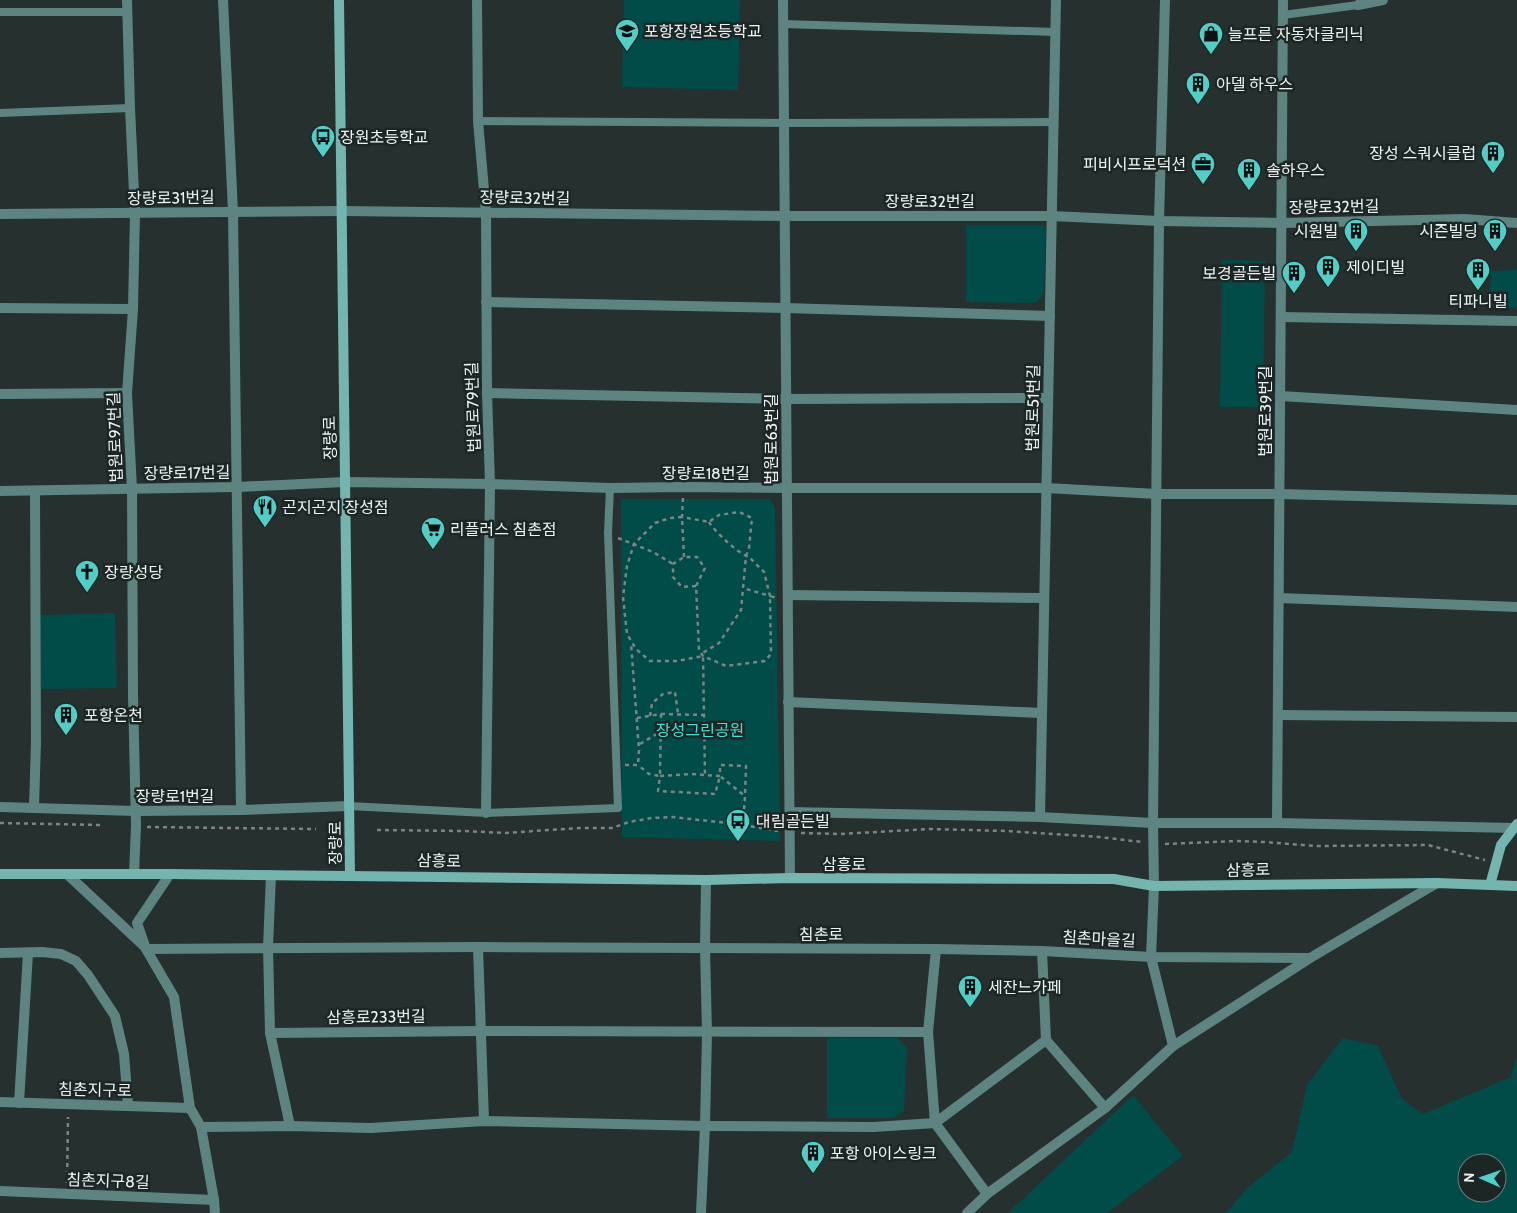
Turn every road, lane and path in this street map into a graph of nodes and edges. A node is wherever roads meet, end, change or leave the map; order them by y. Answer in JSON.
{"nodes":[{"id":1,"x":127,"y":0,"type":"edge"},
{"id":2,"x":223,"y":0,"type":"edge"},
{"id":3,"x":339,"y":0,"type":"edge"},
{"id":4,"x":477,"y":0,"type":"edge"},
{"id":5,"x":783,"y":0,"type":"edge"},
{"id":6,"x":1056,"y":0,"type":"edge"},
{"id":7,"x":1164,"y":0,"type":"edge"},
{"id":8,"x":1283,"y":0,"type":"edge"},
{"id":9,"x":1383,"y":0,"type":"edge"},
{"id":10,"x":1358,"y":5,"type":"joint"},
{"id":11,"x":0,"y":12,"type":"edge"},
{"id":12,"x":128,"y":12,"type":"junction"},
{"id":13,"x":1283,"y":15,"type":"junction"},
{"id":14,"x":783,"y":24,"type":"junction"},
{"id":15,"x":1055,"y":32,"type":"junction"},
{"id":16,"x":130,"y":108,"type":"junction"},
{"id":17,"x":0,"y":113,"type":"edge"},
{"id":18,"x":478,"y":121,"type":"junction"},
{"id":19,"x":1053,"y":122,"type":"junction"},
{"id":20,"x":784,"y":123,"type":"junction"},
{"id":21,"x":342,"y":211,"type":"junction"},
{"id":22,"x":233,"y":212,"type":"junction"},
{"id":23,"x":135,"y":213,"type":"junction"},
{"id":24,"x":486,"y":213,"type":"junction"},
{"id":25,"x":0,"y":214,"type":"edge"},
{"id":26,"x":784,"y":216,"type":"junction"},
{"id":27,"x":1052,"y":216,"type":"junction"},
{"id":28,"x":1159,"y":220,"type":"junction"},
{"id":29,"x":1281,"y":223,"type":"junction"},
{"id":30,"x":1517,"y":223,"type":"edge"},
{"id":31,"x":486,"y":302,"type":"junction"},
{"id":32,"x":0,"y":308,"type":"edge"},
{"id":33,"x":785,"y":308,"type":"junction"},
{"id":34,"x":133,"y":309,"type":"junction"},
{"id":35,"x":1050,"y":316,"type":"junction"},
{"id":36,"x":1281,"y":318,"type":"junction"},
{"id":37,"x":1517,"y":321,"type":"edge"},
{"id":38,"x":127,"y":393,"type":"junction"},
{"id":39,"x":487,"y":393,"type":"junction"},
{"id":40,"x":0,"y":394,"type":"edge"},
{"id":41,"x":1280,"y":396,"type":"junction"},
{"id":42,"x":1048,"y":398,"type":"junction"},
{"id":43,"x":786,"y":399,"type":"junction"},
{"id":44,"x":1517,"y":410,"type":"edge"},
{"id":45,"x":345,"y":482,"type":"junction"},
{"id":46,"x":490,"y":484,"type":"junction"},
{"id":47,"x":684,"y":487,"type":"junction"},
{"id":48,"x":237,"y":488,"type":"junction"},
{"id":49,"x":610,"y":488,"type":"junction"},
{"id":50,"x":787,"y":488,"type":"junction"},
{"id":51,"x":1046,"y":488,"type":"junction"},
{"id":52,"x":132,"y":489,"type":"junction"},
{"id":53,"x":0,"y":491,"type":"edge"},
{"id":54,"x":35,"y":492,"type":"junction"},
{"id":55,"x":1157,"y":494,"type":"junction"},
{"id":56,"x":1279,"y":494,"type":"junction"},
{"id":57,"x":1517,"y":500,"type":"edge"},
{"id":58,"x":682,"y":517,"type":"junction"},
{"id":59,"x":709,"y":522,"type":"junction"},
{"id":60,"x":608,"y":533,"type":"junction"},
{"id":61,"x":634,"y":544,"type":"junction"},
{"id":62,"x":746,"y":556,"type":"junction"},
{"id":63,"x":684,"y":557,"type":"junction"},
{"id":64,"x":673,"y":564,"type":"junction"},
{"id":65,"x":696,"y":586,"type":"junction"},
{"id":66,"x":743,"y":588,"type":"junction"},
{"id":67,"x":788,"y":595,"type":"junction"},
{"id":68,"x":770,"y":596,"type":"junction"},
{"id":69,"x":1044,"y":598,"type":"junction"},
{"id":70,"x":1279,"y":598,"type":"junction"},
{"id":71,"x":1517,"y":607,"type":"edge"},
{"id":72,"x":631,"y":641,"type":"junction"},
{"id":73,"x":702,"y":655,"type":"junction"},
{"id":74,"x":788,"y":702,"type":"junction"},
{"id":75,"x":1042,"y":713,"type":"junction"},
{"id":76,"x":661,"y":714,"type":"junction"},
{"id":77,"x":678,"y":714,"type":"junction"},
{"id":78,"x":703,"y":714,"type":"junction"},
{"id":79,"x":1278,"y":715,"type":"junction"},
{"id":80,"x":650,"y":716,"type":"junction"},
{"id":81,"x":1517,"y":717,"type":"edge"},
{"id":82,"x":637,"y":718,"type":"junction"},
{"id":83,"x":660,"y":732,"type":"junction"},
{"id":84,"x":639,"y":744,"type":"junction"},
{"id":85,"x":638,"y":765,"type":"junction"},
{"id":86,"x":616,"y":766,"type":"junction"},
{"id":87,"x":705,"y":775,"type":"junction"},
{"id":88,"x":660,"y":776,"type":"junction"},
{"id":89,"x":720,"y":776,"type":"junction"},
{"id":90,"x":745,"y":796,"type":"junction"},
{"id":91,"x":349,"y":806,"type":"junction"},
{"id":92,"x":0,"y":807,"type":"edge"},
{"id":93,"x":34,"y":808,"type":"junction"},
{"id":94,"x":241,"y":810,"type":"junction"},
{"id":95,"x":136,"y":811,"type":"junction"},
{"id":96,"x":790,"y":812,"type":"junction"},
{"id":97,"x":486,"y":813,"type":"junction"},
{"id":98,"x":1040,"y":817,"type":"junction"},
{"id":99,"x":1152,"y":822,"type":"junction"},
{"id":100,"x":1277,"y":822,"type":"junction"},
{"id":101,"x":0,"y":823,"type":"edge"},
{"id":102,"x":100,"y":825,"type":"dead end"},
{"id":103,"x":743,"y":825,"type":"junction"},
{"id":104,"x":1516,"y":826,"type":"edge"},
{"id":105,"x":143,"y":827,"type":"dead end"},
{"id":106,"x":316,"y":829,"type":"dead end"},
{"id":107,"x":377,"y":830,"type":"dead end"},
{"id":108,"x":790,"y":833,"type":"junction"},
{"id":109,"x":1154,"y":844,"type":"junction"},
{"id":110,"x":1496,"y":863,"type":"junction"},
{"id":111,"x":0,"y":874,"type":"edge"},
{"id":112,"x":67,"y":874,"type":"junction"},
{"id":113,"x":134,"y":874,"type":"junction"},
{"id":114,"x":170,"y":874,"type":"junction"},
{"id":115,"x":271,"y":875,"type":"junction"},
{"id":116,"x":350,"y":876,"type":"junction"},
{"id":117,"x":790,"y":878,"type":"junction"},
{"id":118,"x":706,"y":880,"type":"junction"},
{"id":119,"x":1437,"y":884,"type":"junction"},
{"id":120,"x":1490,"y":885,"type":"junction"},
{"id":121,"x":1154,"y":886,"type":"junction"},
{"id":122,"x":1517,"y":886,"type":"edge"},
{"id":123,"x":268,"y":947,"type":"junction"},
{"id":124,"x":478,"y":947,"type":"junction"},
{"id":125,"x":705,"y":948,"type":"junction"},
{"id":126,"x":146,"y":949,"type":"junction"},
{"id":127,"x":936,"y":949,"type":"junction"},
{"id":128,"x":1042,"y":951,"type":"junction"},
{"id":129,"x":0,"y":953,"type":"edge"},
{"id":130,"x":28,"y":953,"type":"junction"},
{"id":131,"x":1151,"y":957,"type":"junction"},
{"id":132,"x":1310,"y":958,"type":"junction"},
{"id":133,"x":482,"y":1031,"type":"junction"},
{"id":134,"x":707,"y":1032,"type":"junction"},
{"id":135,"x":928,"y":1032,"type":"junction"},
{"id":136,"x":270,"y":1033,"type":"junction"},
{"id":137,"x":1046,"y":1040,"type":"junction"},
{"id":138,"x":1173,"y":1046,"type":"junction"},
{"id":139,"x":0,"y":1102,"type":"edge"},
{"id":140,"x":19,"y":1103,"type":"junction"},
{"id":141,"x":128,"y":1106,"type":"junction"},
{"id":142,"x":190,"y":1108,"type":"junction"},
{"id":143,"x":1105,"y":1108,"type":"junction"},
{"id":144,"x":68,"y":1117,"type":"dead end"},
{"id":145,"x":484,"y":1121,"type":"junction"},
{"id":146,"x":936,"y":1123,"type":"junction"},
{"id":147,"x":290,"y":1126,"type":"junction"},
{"id":148,"x":705,"y":1126,"type":"junction"},
{"id":149,"x":201,"y":1127,"type":"junction"},
{"id":150,"x":67,"y":1189,"type":"dead end"},
{"id":151,"x":0,"y":1191,"type":"edge"},
{"id":152,"x":987,"y":1194,"type":"junction"},
{"id":153,"x":214,"y":1200,"type":"junction"},
{"id":154,"x":215,"y":1213,"type":"edge"},
{"id":155,"x":701,"y":1213,"type":"edge"},
{"id":156,"x":967,"y":1213,"type":"edge"}],
"edges":[{"from":1,"to":12,"type":"street","name":"법원로97번길"},
{"from":2,"to":22,"type":"street"},
{"from":3,"to":21,"type":"main road","name":"장량로"},
{"from":4,"to":18,"type":"street","name":"법원로79번길"},
{"from":5,"to":14,"type":"street","name":"법원로63번길"},
{"from":6,"to":15,"type":"street","name":"법원로51번길"},
{"from":7,"to":28,"type":"street"},
{"from":8,"to":13,"type":"street","name":"법원로39번길"},
{"from":9,"to":10,"type":"street"},
{"from":10,"to":13,"type":"lane"},
{"from":11,"to":12,"type":"lane"},
{"from":12,"to":16,"type":"street","name":"법원로97번길"},
{"from":13,"to":29,"type":"street","name":"법원로39번길"},
{"from":14,"to":15,"type":"lane"},
{"from":14,"to":20,"type":"street","name":"법원로63번길"},
{"from":15,"to":19,"type":"street","name":"법원로51번길"},
{"from":16,"to":17,"type":"lane"},
{"from":16,"to":23,"type":"street","name":"법원로97번길"},
{"from":18,"to":20,"type":"lane"},
{"from":18,"to":24,"type":"street","name":"법원로79번길"},
{"from":19,"to":20,"type":"lane"},
{"from":19,"to":27,"type":"street","name":"법원로51번길"},
{"from":20,"to":26,"type":"street","name":"법원로63번길"},
{"from":21,"to":22,"type":"street","name":"장량로31번길"},
{"from":21,"to":24,"type":"street","name":"장량로32번길"},
{"from":21,"to":45,"type":"main road","name":"장량로"},
{"from":22,"to":23,"type":"street","name":"장량로31번길"},
{"from":22,"to":48,"type":"street"},
{"from":23,"to":25,"type":"street","name":"장량로31번길"},
{"from":23,"to":34,"type":"street","name":"법원로97번길"},
{"from":24,"to":26,"type":"street","name":"장량로32번길"},
{"from":24,"to":31,"type":"street","name":"법원로79번길"},
{"from":26,"to":27,"type":"street","name":"장량로32번길"},
{"from":26,"to":33,"type":"street","name":"법원로63번길"},
{"from":27,"to":28,"type":"street","name":"장량로32번길"},
{"from":27,"to":35,"type":"street","name":"법원로51번길"},
{"from":28,"to":29,"type":"street","name":"장량로32번길"},
{"from":28,"to":55,"type":"street"},
{"from":29,"to":30,"type":"street","name":"장량로32번길"},
{"from":29,"to":36,"type":"street","name":"법원로39번길"},
{"from":31,"to":33,"type":"street"},
{"from":31,"to":39,"type":"street","name":"법원로79번길"},
{"from":32,"to":34,"type":"street"},
{"from":33,"to":35,"type":"street"},
{"from":33,"to":43,"type":"street","name":"법원로63번길"},
{"from":34,"to":38,"type":"street","name":"법원로97번길"},
{"from":35,"to":42,"type":"street","name":"법원로51번길"},
{"from":36,"to":37,"type":"street"},
{"from":36,"to":41,"type":"street","name":"법원로39번길"},
{"from":38,"to":40,"type":"street"},
{"from":38,"to":52,"type":"street","name":"법원로97번길"},
{"from":39,"to":43,"type":"street"},
{"from":39,"to":46,"type":"street","name":"법원로79번길"},
{"from":41,"to":44,"type":"street"},
{"from":41,"to":56,"type":"street","name":"법원로39번길"},
{"from":42,"to":43,"type":"street"},
{"from":42,"to":51,"type":"street","name":"법원로51번길"},
{"from":43,"to":50,"type":"street","name":"법원로63번길"},
{"from":45,"to":46,"type":"street","name":"장량로18번길"},
{"from":45,"to":48,"type":"street","name":"장량로17번길"},
{"from":45,"to":91,"type":"main road","name":"장량로"},
{"from":46,"to":49,"type":"street","name":"장량로18번길"},
{"from":46,"to":97,"type":"street","name":"법원로79번길"},
{"from":47,"to":49,"type":"street","name":"장량로18번길"},
{"from":47,"to":50,"type":"street","name":"장량로18번길"},
{"from":47,"to":58,"type":"path"},
{"from":48,"to":52,"type":"street","name":"장량로17번길"},
{"from":48,"to":94,"type":"street"},
{"from":49,"to":60,"type":"lane"},
{"from":50,"to":51,"type":"street","name":"장량로18번길"},
{"from":50,"to":67,"type":"street","name":"법원로63번길"},
{"from":51,"to":55,"type":"street","name":"장량로18번길"},
{"from":51,"to":69,"type":"street","name":"법원로51번길"},
{"from":52,"to":54,"type":"street","name":"장량로17번길"},
{"from":52,"to":95,"type":"street","name":"법원로97번길"},
{"from":53,"to":54,"type":"street","name":"장량로17번길"},
{"from":54,"to":93,"type":"street"},
{"from":55,"to":56,"type":"street","name":"장량로18번길"},
{"from":55,"to":99,"type":"street"},
{"from":56,"to":57,"type":"street","name":"장량로18번길"},
{"from":56,"to":70,"type":"street","name":"법원로39번길"},
{"from":58,"to":59,"type":"path"},
{"from":58,"to":61,"type":"path"},
{"from":58,"to":63,"type":"path"},
{"from":59,"to":62,"type":"path"},
{"from":59,"to":62,"type":"path"},
{"from":60,"to":61,"type":"path"},
{"from":60,"to":86,"type":"lane"},
{"from":61,"to":64,"type":"path"},
{"from":61,"to":72,"type":"path"},
{"from":62,"to":66,"type":"path"},
{"from":62,"to":68,"type":"path"},
{"from":63,"to":64,"type":"path"},
{"from":63,"to":65,"type":"path"},
{"from":64,"to":65,"type":"path"},
{"from":65,"to":73,"type":"path"},
{"from":66,"to":68,"type":"path"},
{"from":66,"to":73,"type":"path"},
{"from":67,"to":68,"type":"path"},
{"from":67,"to":69,"type":"street"},
{"from":67,"to":74,"type":"street","name":"법원로63번길"},
{"from":68,"to":73,"type":"path"},
{"from":69,"to":75,"type":"street","name":"법원로51번길"},
{"from":70,"to":71,"type":"street"},
{"from":70,"to":79,"type":"street","name":"법원로39번길"},
{"from":72,"to":73,"type":"path"},
{"from":72,"to":82,"type":"path"},
{"from":73,"to":78,"type":"path"},
{"from":74,"to":75,"type":"street"},
{"from":74,"to":96,"type":"street","name":"법원로63번길"},
{"from":75,"to":98,"type":"street","name":"법원로51번길"},
{"from":76,"to":77,"type":"path"},
{"from":76,"to":80,"type":"path"},
{"from":76,"to":83,"type":"path"},
{"from":77,"to":78,"type":"path"},
{"from":77,"to":80,"type":"path"},
{"from":78,"to":87,"type":"path"},
{"from":79,"to":81,"type":"street"},
{"from":79,"to":100,"type":"street","name":"법원로39번길"},
{"from":80,"to":82,"type":"path"},
{"from":82,"to":84,"type":"path"},
{"from":83,"to":84,"type":"path"},
{"from":83,"to":88,"type":"path"},
{"from":84,"to":85,"type":"path"},
{"from":85,"to":86,"type":"path"},
{"from":85,"to":88,"type":"path"},
{"from":86,"to":97,"type":"lane"},
{"from":87,"to":88,"type":"path"},
{"from":87,"to":89,"type":"path"},
{"from":88,"to":89,"type":"path"},
{"from":89,"to":90,"type":"path"},
{"from":89,"to":90,"type":"path"},
{"from":90,"to":103,"type":"path"},
{"from":91,"to":94,"type":"street","name":"장량로1번길"},
{"from":91,"to":97,"type":"lane"},
{"from":91,"to":116,"type":"main road","name":"장량로"},
{"from":92,"to":93,"type":"street","name":"장량로1번길"},
{"from":93,"to":95,"type":"street","name":"장량로1번길"},
{"from":94,"to":95,"type":"street","name":"장량로1번길"},
{"from":95,"to":113,"type":"street","name":"법원로97번길"},
{"from":96,"to":98,"type":"street"},
{"from":96,"to":108,"type":"street","name":"법원로63번길"},
{"from":98,"to":99,"type":"street"},
{"from":99,"to":100,"type":"street"},
{"from":99,"to":109,"type":"street"},
{"from":100,"to":104,"type":"street"},
{"from":101,"to":102,"type":"path"},
{"from":103,"to":107,"type":"path"},
{"from":103,"to":108,"type":"path"},
{"from":104,"to":110,"type":"main road"},
{"from":105,"to":106,"type":"path"},
{"from":108,"to":109,"type":"path"},
{"from":108,"to":117,"type":"street","name":"법원로63번길"},
{"from":109,"to":110,"type":"path"},
{"from":109,"to":121,"type":"street"},
{"from":110,"to":120,"type":"main road"},
{"from":111,"to":112,"type":"main road","name":"삼흥로"},
{"from":112,"to":113,"type":"main road","name":"삼흥로"},
{"from":112,"to":126,"type":"street"},
{"from":113,"to":114,"type":"main road","name":"삼흥로"},
{"from":114,"to":115,"type":"main road","name":"삼흥로"},
{"from":114,"to":126,"type":"street"},
{"from":115,"to":116,"type":"main road","name":"삼흥로"},
{"from":115,"to":123,"type":"street"},
{"from":116,"to":118,"type":"main road","name":"삼흥로"},
{"from":117,"to":118,"type":"main road","name":"삼흥로"},
{"from":117,"to":121,"type":"main road","name":"삼흥로"},
{"from":118,"to":125,"type":"street"},
{"from":119,"to":120,"type":"main road","name":"삼흥로"},
{"from":119,"to":121,"type":"main road","name":"삼흥로"},
{"from":119,"to":132,"type":"street"},
{"from":120,"to":122,"type":"main road","name":"삼흥로"},
{"from":121,"to":131,"type":"street"},
{"from":123,"to":124,"type":"street"},
{"from":123,"to":126,"type":"street"},
{"from":123,"to":136,"type":"street"},
{"from":124,"to":125,"type":"street","name":"침촌로"},
{"from":124,"to":133,"type":"street"},
{"from":125,"to":127,"type":"street","name":"침촌로"},
{"from":125,"to":134,"type":"street"},
{"from":126,"to":142,"type":"street"},
{"from":127,"to":128,"type":"street","name":"침촌로"},
{"from":127,"to":135,"type":"street"},
{"from":128,"to":131,"type":"street","name":"침촌마을길"},
{"from":128,"to":137,"type":"street","name":"침촌마을길"},
{"from":129,"to":130,"type":"street"},
{"from":130,"to":140,"type":"street"},
{"from":130,"to":141,"type":"street"},
{"from":131,"to":132,"type":"street"},
{"from":131,"to":138,"type":"street","name":"침촌마을길"},
{"from":132,"to":138,"type":"street"},
{"from":133,"to":134,"type":"street"},
{"from":133,"to":136,"type":"street","name":"삼흥로233번길"},
{"from":133,"to":145,"type":"street"},
{"from":134,"to":135,"type":"street"},
{"from":134,"to":148,"type":"street"},
{"from":135,"to":146,"type":"street"},
{"from":136,"to":147,"type":"street"},
{"from":137,"to":143,"type":"street"},
{"from":137,"to":146,"type":"street"},
{"from":138,"to":143,"type":"street"},
{"from":139,"to":140,"type":"street","name":"침촌지구로"},
{"from":140,"to":141,"type":"street","name":"침촌지구로"},
{"from":141,"to":142,"type":"street","name":"침촌지구로"},
{"from":142,"to":149,"type":"street"},
{"from":143,"to":152,"type":"street"},
{"from":144,"to":150,"type":"path"},
{"from":145,"to":147,"type":"street"},
{"from":145,"to":148,"type":"street"},
{"from":146,"to":148,"type":"street"},
{"from":146,"to":152,"type":"street"},
{"from":147,"to":149,"type":"street"},
{"from":148,"to":155,"type":"street"},
{"from":149,"to":153,"type":"street"},
{"from":151,"to":153,"type":"street","name":"침촌지구8길"},
{"from":152,"to":156,"type":"street"},
{"from":153,"to":154,"type":"street"}]}
